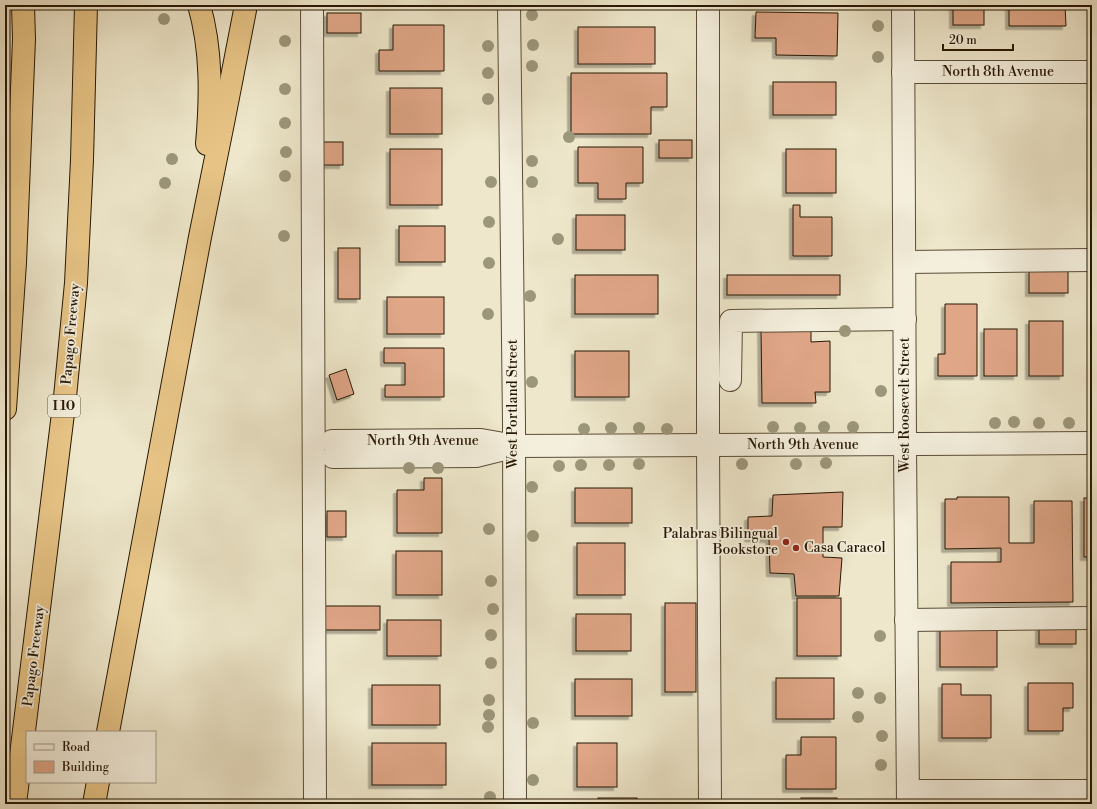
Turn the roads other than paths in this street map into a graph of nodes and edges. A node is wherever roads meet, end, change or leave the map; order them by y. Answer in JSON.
{"nodes":[{"id":1,"x":23,"y":5,"type":"edge"},
{"id":2,"x":86,"y":5,"type":"edge"},
{"id":3,"x":199,"y":5,"type":"edge"},
{"id":4,"x":246,"y":5,"type":"edge"},
{"id":5,"x":312,"y":5,"type":"edge"},
{"id":6,"x":509,"y":5,"type":"edge"},
{"id":7,"x":708,"y":5,"type":"edge"},
{"id":8,"x":903,"y":5,"type":"edge"},
{"id":9,"x":903,"y":72,"type":"junction"},
{"id":10,"x":1092,"y":72,"type":"edge"},
{"id":11,"x":200,"y":237,"type":"junction"},
{"id":12,"x":1092,"y":260,"type":"edge"},
{"id":13,"x":905,"y":262,"type":"junction"},
{"id":14,"x":905,"y":319,"type":"junction"},
{"id":15,"x":730,"y":380,"type":"dead end"},
{"id":16,"x":5,"y":409,"type":"edge"},
{"id":17,"x":1092,"y":443,"type":"edge"},
{"id":18,"x":905,"y":445,"type":"junction"},
{"id":19,"x":514,"y":446,"type":"junction"},
{"id":20,"x":708,"y":446,"type":"junction"},
{"id":21,"x":332,"y":449,"type":"dead end"},
{"id":22,"x":1092,"y":618,"type":"edge"},
{"id":23,"x":906,"y":620,"type":"junction"},
{"id":24,"x":108,"y":731,"type":"edge"},
{"id":25,"x":98,"y":783,"type":"edge"},
{"id":26,"x":1092,"y":791,"type":"edge"},
{"id":27,"x":908,"y":798,"type":"edge"},
{"id":28,"x":15,"y":804,"type":"edge"},
{"id":29,"x":94,"y":804,"type":"edge"},
{"id":30,"x":314,"y":804,"type":"edge"},
{"id":31,"x":515,"y":804,"type":"edge"},
{"id":32,"x":710,"y":804,"type":"edge"}],
"edges":[{"from":1,"to":16,"type":"highway"},
{"from":2,"to":28,"type":"highway","name":"Papago Freeway","number":"I 10"},
{"from":3,"to":11,"type":"highway"},
{"from":4,"to":11,"type":"highway"},
{"from":5,"to":30,"type":"street"},
{"from":6,"to":19,"type":"street","name":"West Portland Street"},
{"from":7,"to":20,"type":"street"},
{"from":8,"to":9,"type":"street","name":"West Roosevelt Street"},
{"from":9,"to":10,"type":"street","name":"North 8th Avenue"},
{"from":9,"to":13,"type":"street","name":"West Roosevelt Street"},
{"from":11,"to":24,"type":"highway"},
{"from":12,"to":13,"type":"street"},
{"from":13,"to":14,"type":"street","name":"West Roosevelt Street"},
{"from":14,"to":15,"type":"street"},
{"from":14,"to":18,"type":"street","name":"West Roosevelt Street"},
{"from":17,"to":18,"type":"street","name":"North 9th Avenue"},
{"from":18,"to":20,"type":"street","name":"North 9th Avenue"},
{"from":18,"to":23,"type":"street","name":"West Roosevelt Street"},
{"from":19,"to":20,"type":"street","name":"North 9th Avenue"},
{"from":19,"to":21,"type":"street","name":"North 9th Avenue"},
{"from":19,"to":31,"type":"street","name":"West Portland Street"},
{"from":20,"to":32,"type":"street"},
{"from":22,"to":23,"type":"street"},
{"from":23,"to":27,"type":"street","name":"West Roosevelt Street"},
{"from":25,"to":29,"type":"highway"},
{"from":26,"to":27,"type":"street"}]}
